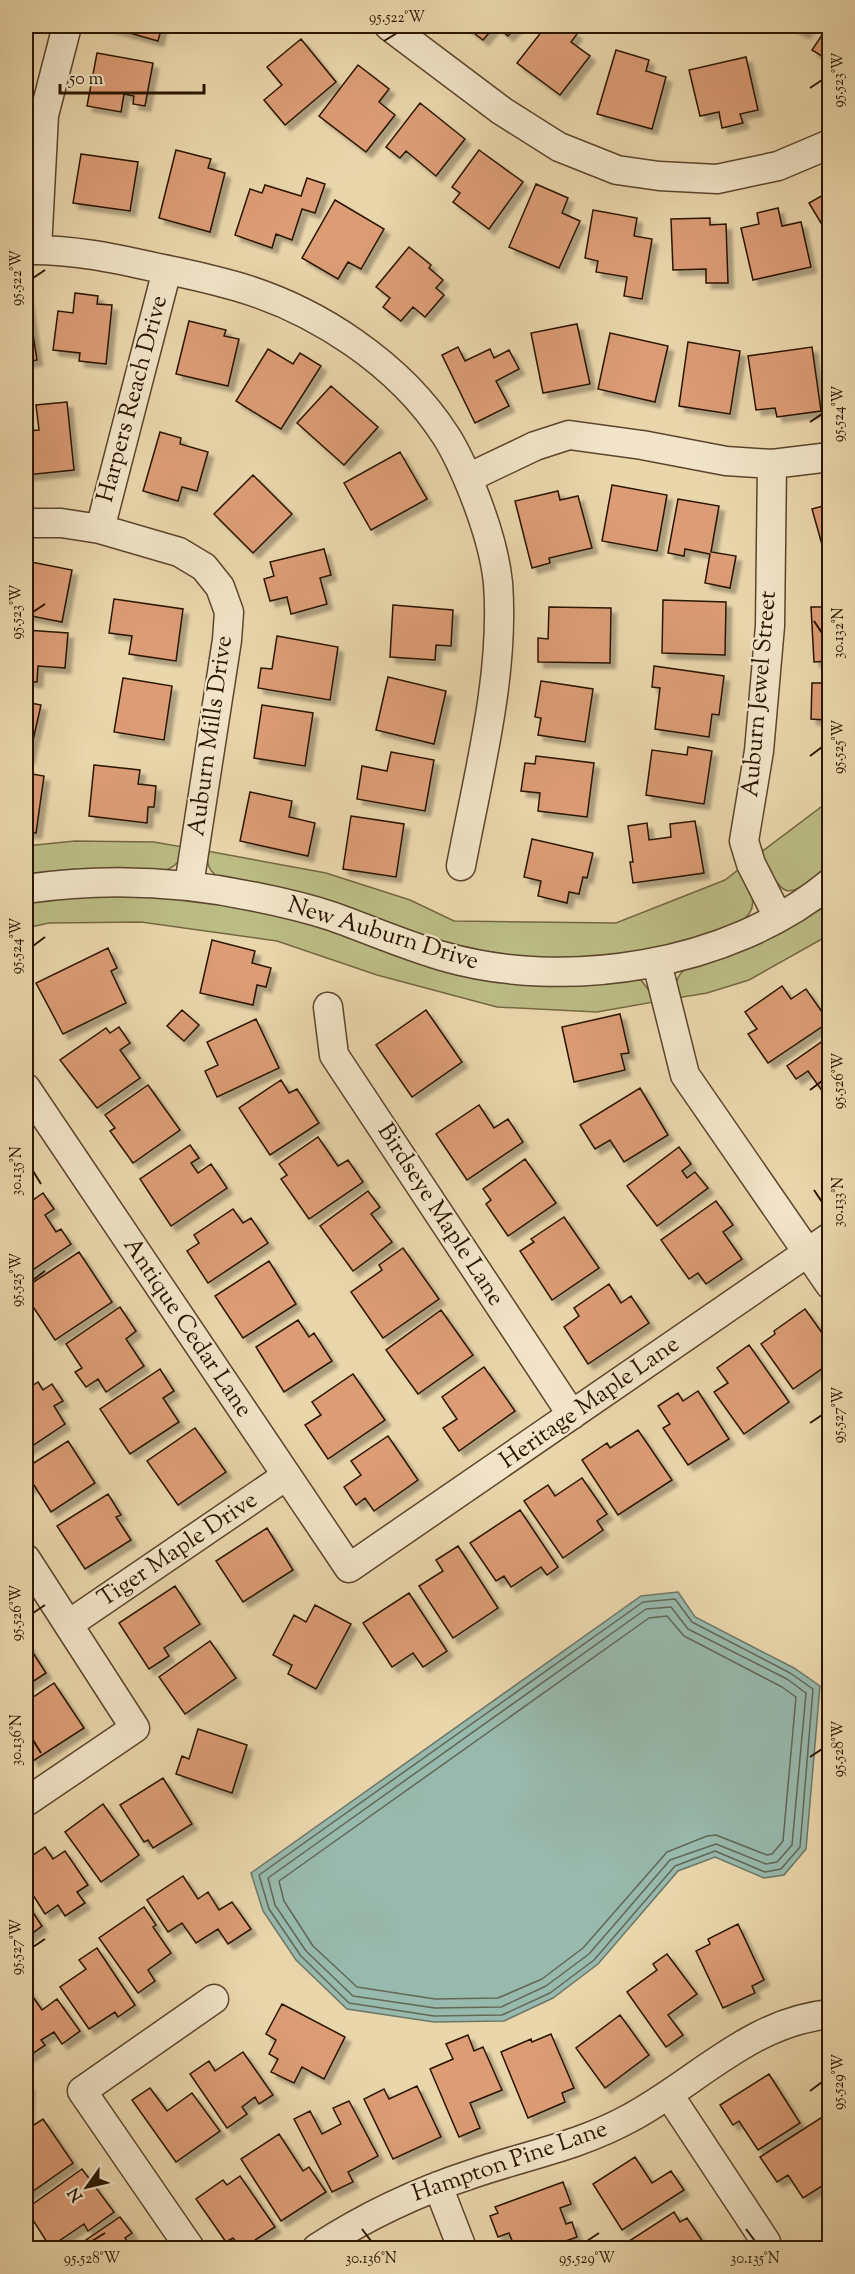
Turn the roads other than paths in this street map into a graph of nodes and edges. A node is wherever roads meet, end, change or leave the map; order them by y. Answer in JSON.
{"nodes":[{"id":1,"x":67,"y":26,"type":"edge"},
{"id":2,"x":390,"y":26,"type":"edge"},
{"id":3,"x":830,"y":144,"type":"edge"},
{"id":4,"x":32,"y":249,"type":"edge"},
{"id":5,"x":167,"y":270,"type":"junction"},
{"id":6,"x":830,"y":457,"type":"edge"},
{"id":7,"x":772,"y":464,"type":"junction"},
{"id":8,"x":468,"y":478,"type":"junction"},
{"id":9,"x":26,"y":523,"type":"edge"},
{"id":10,"x":100,"y":529,"type":"junction"},
{"id":11,"x":461,"y":867,"type":"dead end"},
{"id":12,"x":830,"y":883,"type":"edge"},
{"id":13,"x":189,"y":885,"type":"junction"},
{"id":14,"x":26,"y":889,"type":"edge"},
{"id":15,"x":778,"y":917,"type":"junction"},
{"id":16,"x":657,"y":963,"type":"junction"},
{"id":17,"x":328,"y":1007,"type":"dead end"},
{"id":18,"x":26,"y":1088,"type":"edge"},
{"id":19,"x":818,"y":1245,"type":"edge"},
{"id":20,"x":830,"y":1285,"type":"edge"},
{"id":21,"x":572,"y":1415,"type":"junction"},
{"id":22,"x":286,"y":1476,"type":"junction"},
{"id":23,"x":26,"y":1559,"type":"edge"},
{"id":24,"x":350,"y":1568,"type":"joint"},
{"id":25,"x":69,"y":1623,"type":"junction"},
{"id":26,"x":26,"y":1802,"type":"edge"},
{"id":27,"x":214,"y":1999,"type":"dead end"},
{"id":28,"x":830,"y":2014,"type":"edge"},
{"id":29,"x":669,"y":2095,"type":"junction"},
{"id":30,"x":438,"y":2186,"type":"junction"},
{"id":31,"x":766,"y":2242,"type":"dead end"},
{"id":32,"x":190,"y":2248,"type":"edge"},
{"id":33,"x":317,"y":2248,"type":"edge"},
{"id":34,"x":462,"y":2248,"type":"edge"}],
"edges":[{"from":1,"to":4,"type":"street"},
{"from":2,"to":3,"type":"street"},
{"from":4,"to":5,"type":"street"},
{"from":5,"to":8,"type":"street"},
{"from":5,"to":10,"type":"street","name":"Harpers Reach Drive"},
{"from":6,"to":7,"type":"street"},
{"from":7,"to":8,"type":"street"},
{"from":7,"to":15,"type":"street","name":"Auburn Jewel Street"},
{"from":8,"to":11,"type":"street"},
{"from":9,"to":10,"type":"street"},
{"from":10,"to":13,"type":"street","name":"Auburn Mills Drive"},
{"from":12,"to":15,"type":"street","name":"New Auburn Drive"},
{"from":13,"to":14,"type":"street","name":"New Auburn Drive"},
{"from":13,"to":16,"type":"street","name":"New Auburn Drive"},
{"from":15,"to":16,"type":"street","name":"New Auburn Drive"},
{"from":16,"to":19,"type":"street"},
{"from":17,"to":21,"type":"street","name":"Birdseye Maple Lane"},
{"from":18,"to":22,"type":"street","name":"Antique Cedar Lane"},
{"from":19,"to":20,"type":"street"},
{"from":19,"to":21,"type":"street","name":"Heritage Maple Lane"},
{"from":21,"to":24,"type":"street","name":"Heritage Maple Lane"},
{"from":22,"to":24,"type":"street","name":"Antique Cedar Lane"},
{"from":22,"to":25,"type":"street","name":"Tiger Maple Drive"},
{"from":23,"to":25,"type":"street"},
{"from":25,"to":26,"type":"street"},
{"from":27,"to":32,"type":"street"},
{"from":28,"to":29,"type":"street","name":"Hampton Pine Lane"},
{"from":29,"to":30,"type":"street","name":"Hampton Pine Lane"},
{"from":29,"to":31,"type":"street"},
{"from":30,"to":33,"type":"street","name":"Hampton Pine Lane"},
{"from":30,"to":34,"type":"street"}]}
